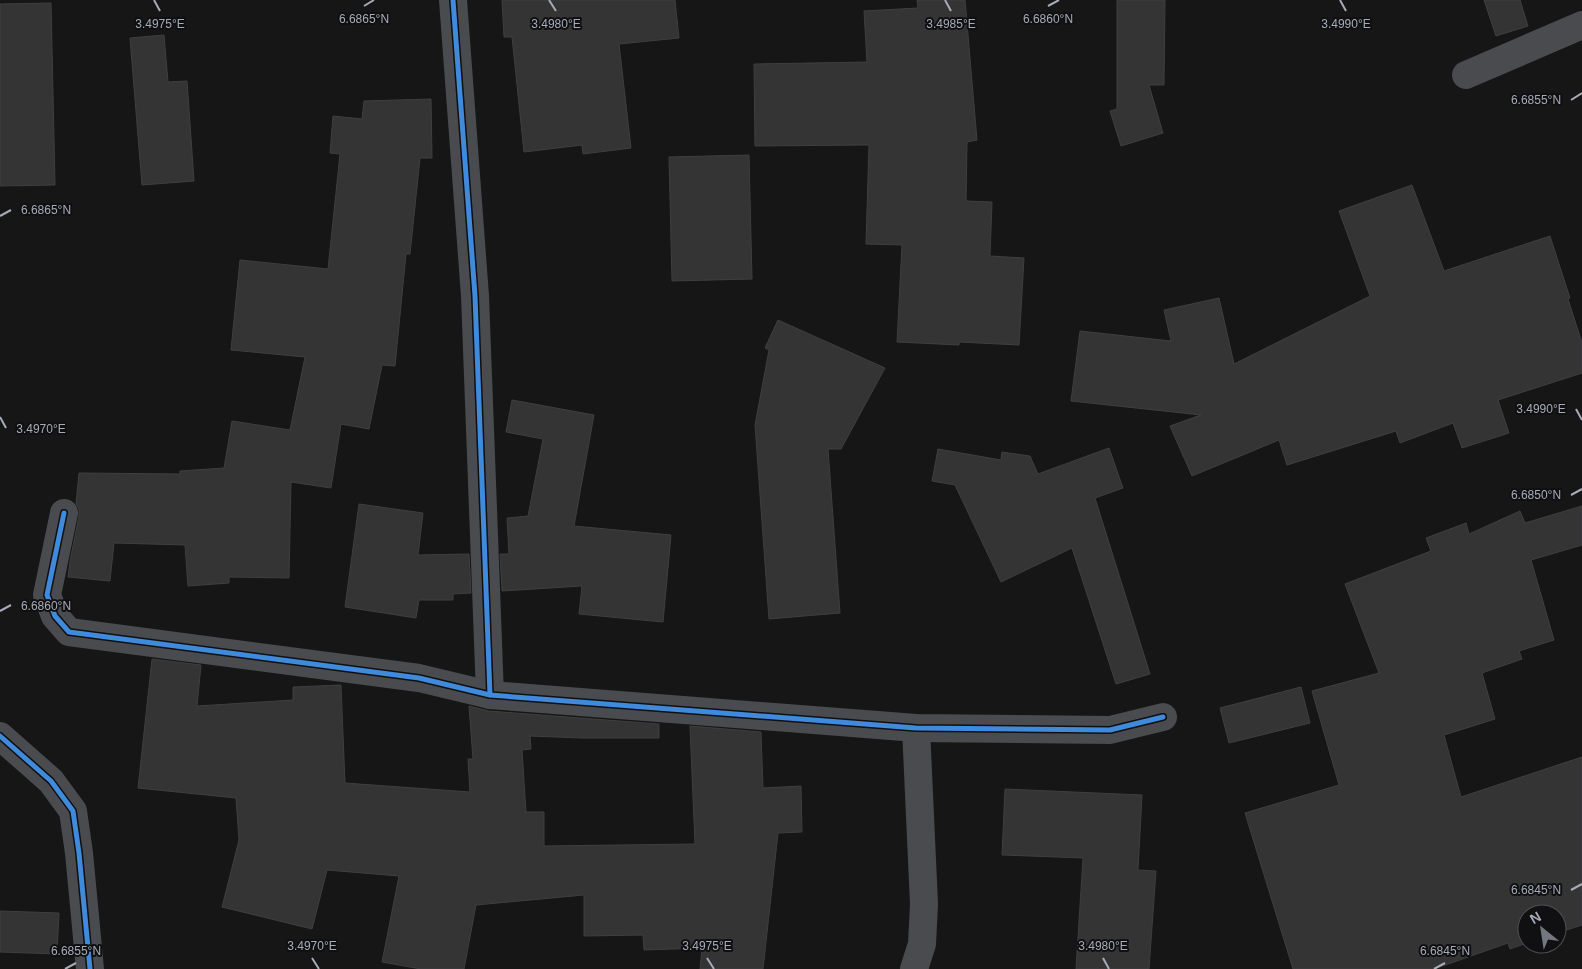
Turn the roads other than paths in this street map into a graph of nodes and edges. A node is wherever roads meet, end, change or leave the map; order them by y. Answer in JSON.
{"nodes":[{"id":1,"x":453,"y":0,"type":"edge"},
{"id":2,"x":1582,"y":25,"type":"edge"},
{"id":3,"x":1466,"y":75,"type":"dead end"},
{"id":4,"x":64,"y":512,"type":"dead end"},
{"id":5,"x":490,"y":695,"type":"junction"},
{"id":6,"x":1163,"y":717,"type":"dead end"},
{"id":7,"x":916,"y":728,"type":"junction"},
{"id":8,"x":0,"y":736,"type":"edge"},
{"id":9,"x":90,"y":969,"type":"edge"},
{"id":10,"x":914,"y":969,"type":"edge"}],
"edges":[{"from":1,"to":5,"type":"street"},
{"from":2,"to":3,"type":"street"},
{"from":4,"to":5,"type":"street"},
{"from":5,"to":7,"type":"street"},
{"from":6,"to":7,"type":"street"},
{"from":7,"to":10,"type":"street"},
{"from":8,"to":9,"type":"street"}]}
